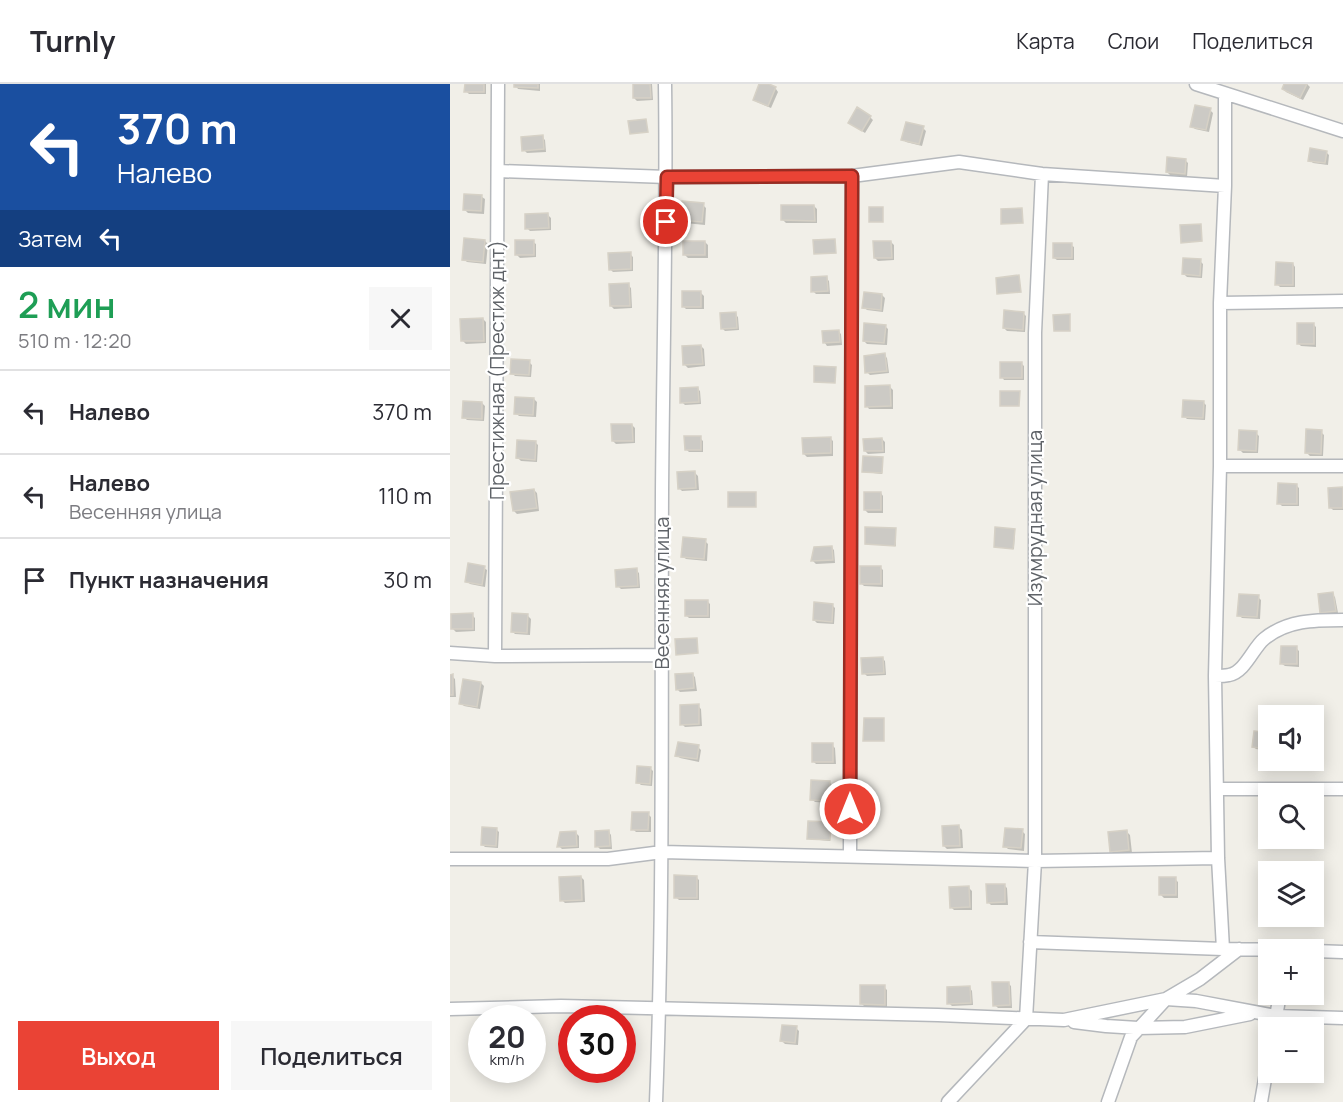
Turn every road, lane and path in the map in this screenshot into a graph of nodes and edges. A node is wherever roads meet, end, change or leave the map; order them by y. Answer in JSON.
{"nodes":[{"id":1,"x":498,"y":84,"type":"edge"},
{"id":2,"x":665,"y":84,"type":"edge"},
{"id":3,"x":1196,"y":84,"type":"edge"},
{"id":4,"x":1225,"y":94,"type":"junction"},
{"id":5,"x":1343,"y":131,"type":"edge"},
{"id":6,"x":498,"y":171,"type":"junction"},
{"id":7,"x":1042,"y":174,"type":"junction"},
{"id":8,"x":852,"y":176,"type":"junction"},
{"id":9,"x":667,"y":177,"type":"junction"},
{"id":10,"x":1225,"y":186,"type":"junction"},
{"id":11,"x":1343,"y":301,"type":"edge"},
{"id":12,"x":1220,"y":303,"type":"junction"},
{"id":13,"x":1220,"y":466,"type":"junction"},
{"id":14,"x":1343,"y":466,"type":"edge"},
{"id":15,"x":1343,"y":620,"type":"edge"},
{"id":16,"x":450,"y":653,"type":"edge"},
{"id":17,"x":662,"y":655,"type":"junction"},
{"id":18,"x":495,"y":656,"type":"junction"},
{"id":19,"x":1215,"y":676,"type":"junction"},
{"id":20,"x":1218,"y":789,"type":"junction"},
{"id":21,"x":1343,"y":789,"type":"edge"},
{"id":22,"x":662,"y":852,"type":"junction"},
{"id":23,"x":850,"y":856,"type":"junction"},
{"id":24,"x":1218,"y":858,"type":"junction"},
{"id":25,"x":450,"y":859,"type":"edge"},
{"id":26,"x":1035,"y":861,"type":"junction"},
{"id":27,"x":1030,"y":942,"type":"junction"},
{"id":28,"x":1222,"y":949,"type":"junction"},
{"id":29,"x":1239,"y":949,"type":"junction"},
{"id":30,"x":1258,"y":949,"type":"edge"},
{"id":31,"x":1324,"y":951,"type":"edge"},
{"id":32,"x":1343,"y":952,"type":"edge"},
{"id":33,"x":1166,"y":999,"type":"junction"},
{"id":34,"x":450,"y":1009,"type":"edge"},
{"id":35,"x":660,"y":1009,"type":"junction"},
{"id":36,"x":1255,"y":1013,"type":"junction"},
{"id":37,"x":1264,"y":1017,"type":"edge"},
{"id":38,"x":1343,"y":1018,"type":"edge"},
{"id":39,"x":1026,"y":1019,"type":"junction"},
{"id":40,"x":1324,"y":1019,"type":"edge"},
{"id":41,"x":1064,"y":1020,"type":"junction"},
{"id":42,"x":1138,"y":1028,"type":"junction"},
{"id":43,"x":1264,"y":1083,"type":"edge"},
{"id":44,"x":656,"y":1102,"type":"edge"},
{"id":45,"x":948,"y":1102,"type":"edge"},
{"id":46,"x":1108,"y":1102,"type":"edge"},
{"id":47,"x":1261,"y":1102,"type":"edge"}],
"edges":[{"from":1,"to":6,"type":"street","name":"Престижная (Престиж днт)"},
{"from":2,"to":9,"type":"street","name":"Весенняя улица"},
{"from":3,"to":4,"type":"street"},
{"from":4,"to":5,"type":"street"},
{"from":4,"to":10,"type":"street"},
{"from":6,"to":9,"type":"street"},
{"from":6,"to":18,"type":"street","name":"Престижная (Престиж днт)"},
{"from":7,"to":8,"type":"street"},
{"from":7,"to":10,"type":"street"},
{"from":7,"to":26,"type":"street","name":"Изумрудная улица"},
{"from":8,"to":9,"type":"street"},
{"from":8,"to":23,"type":"street"},
{"from":9,"to":17,"type":"street","name":"Весенняя улица"},
{"from":10,"to":12,"type":"street"},
{"from":11,"to":12,"type":"street"},
{"from":12,"to":13,"type":"street"},
{"from":13,"to":14,"type":"street"},
{"from":13,"to":19,"type":"street"},
{"from":15,"to":19,"type":"street"},
{"from":16,"to":18,"type":"street"},
{"from":17,"to":18,"type":"street"},
{"from":17,"to":22,"type":"street","name":"Весенняя улица"},
{"from":19,"to":20,"type":"street"},
{"from":20,"to":21,"type":"street"},
{"from":20,"to":24,"type":"street"},
{"from":22,"to":23,"type":"street"},
{"from":22,"to":25,"type":"street"},
{"from":22,"to":35,"type":"street","name":"Весенняя улица"},
{"from":23,"to":26,"type":"street"},
{"from":24,"to":26,"type":"street"},
{"from":24,"to":28,"type":"street"},
{"from":26,"to":27,"type":"street","name":"Изумрудная улица"},
{"from":27,"to":28,"type":"street"},
{"from":27,"to":39,"type":"street","name":"Изумрудная улица"},
{"from":28,"to":29,"type":"street"},
{"from":29,"to":30,"type":"street"},
{"from":29,"to":33,"type":"street"},
{"from":31,"to":32,"type":"street"},
{"from":33,"to":36,"type":"street"},
{"from":33,"to":41,"type":"street"},
{"from":33,"to":42,"type":"street"},
{"from":34,"to":35,"type":"street"},
{"from":35,"to":39,"type":"street"},
{"from":35,"to":44,"type":"street","name":"Весенняя улица"},
{"from":36,"to":37,"type":"street"},
{"from":36,"to":42,"type":"street"},
{"from":38,"to":40,"type":"street"},
{"from":39,"to":41,"type":"street"},
{"from":39,"to":45,"type":"street"},
{"from":41,"to":42,"type":"street"},
{"from":42,"to":46,"type":"street"},
{"from":43,"to":47,"type":"street"}]}
